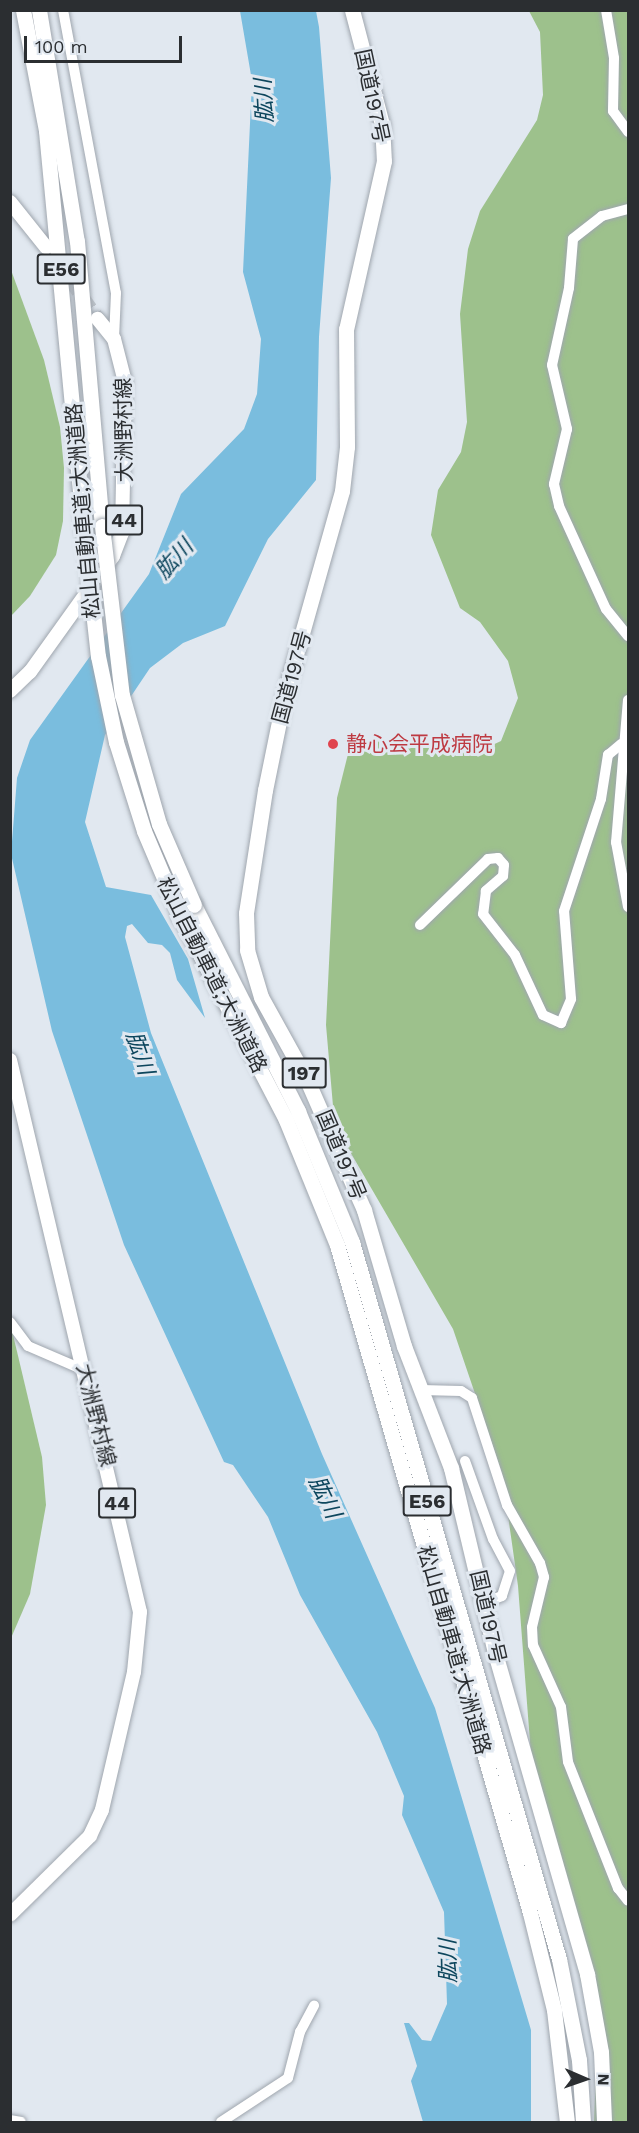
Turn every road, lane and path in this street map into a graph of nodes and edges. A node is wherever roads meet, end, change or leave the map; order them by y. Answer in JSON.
{"nodes":[{"id":1,"x":23,"y":10,"type":"edge"},
{"id":2,"x":39,"y":10,"type":"edge"},
{"id":3,"x":63,"y":10,"type":"edge"},
{"id":4,"x":352,"y":10,"type":"edge"},
{"id":5,"x":606,"y":10,"type":"edge"},
{"id":6,"x":628,"y":132,"type":"edge"},
{"id":7,"x":10,"y":202,"type":"edge"},
{"id":8,"x":628,"y":209,"type":"edge"},
{"id":9,"x":46,"y":247,"type":"dead end"},
{"id":10,"x":98,"y":319,"type":"tunnel mouth"},
{"id":11,"x":114,"y":339,"type":"junction"},
{"id":12,"x":628,"y":636,"type":"edge"},
{"id":13,"x":10,"y":691,"type":"edge"},
{"id":14,"x":628,"y":700,"type":"edge"},
{"id":15,"x":621,"y":744,"type":"junction"},
{"id":16,"x":628,"y":908,"type":"edge"},
{"id":17,"x":420,"y":924,"type":"dead end"},
{"id":18,"x":10,"y":1060,"type":"edge"},
{"id":19,"x":10,"y":1322,"type":"edge"},
{"id":20,"x":86,"y":1371,"type":"junction"},
{"id":21,"x":421,"y":1390,"type":"junction"},
{"id":22,"x":465,"y":1461,"type":"dead end"},
{"id":23,"x":484,"y":1604,"type":"junction"},
{"id":24,"x":628,"y":1901,"type":"edge"},
{"id":25,"x":10,"y":1915,"type":"edge"},
{"id":26,"x":314,"y":2006,"type":"dead end"},
{"id":27,"x":10,"y":2120,"type":"edge"},
{"id":28,"x":21,"y":2122,"type":"edge"},
{"id":29,"x":221,"y":2122,"type":"edge"},
{"id":30,"x":567,"y":2122,"type":"edge"},
{"id":31,"x":583,"y":2122,"type":"edge"},
{"id":32,"x":604,"y":2122,"type":"edge"}],
"edges":[{"from":1,"to":30,"type":"highway","name":"松山自動車道;大洲道路","number":"E56","bridge":true},
{"from":2,"to":31,"type":"highway","name":"松山自動車道;大洲道路","number":"E56","bridge":true},
{"from":3,"to":11,"type":"street"},
{"from":4,"to":21,"type":"highway","name":"国道197号","number":"197"},
{"from":5,"to":6,"type":"street"},
{"from":7,"to":9,"type":"main road"},
{"from":8,"to":12,"type":"street"},
{"from":10,"to":11,"type":"main road","name":"大洲野村線","number":"44"},
{"from":11,"to":13,"type":"main road","name":"大洲野村線","number":"44"},
{"from":14,"to":15,"type":"street"},
{"from":15,"to":16,"type":"street"},
{"from":15,"to":17,"type":"street"},
{"from":18,"to":20,"type":"main road","name":"大洲野村線","number":"44"},
{"from":19,"to":20,"type":"street"},
{"from":20,"to":25,"type":"main road","name":"大洲野村線","number":"44"},
{"from":21,"to":23,"type":"highway","name":"国道197号","number":"197"},
{"from":21,"to":24,"type":"street"},
{"from":22,"to":23,"type":"street"},
{"from":23,"to":32,"type":"highway","name":"国道197号","number":"197"},
{"from":26,"to":29,"type":"street"},
{"from":27,"to":28,"type":"street"}]}
